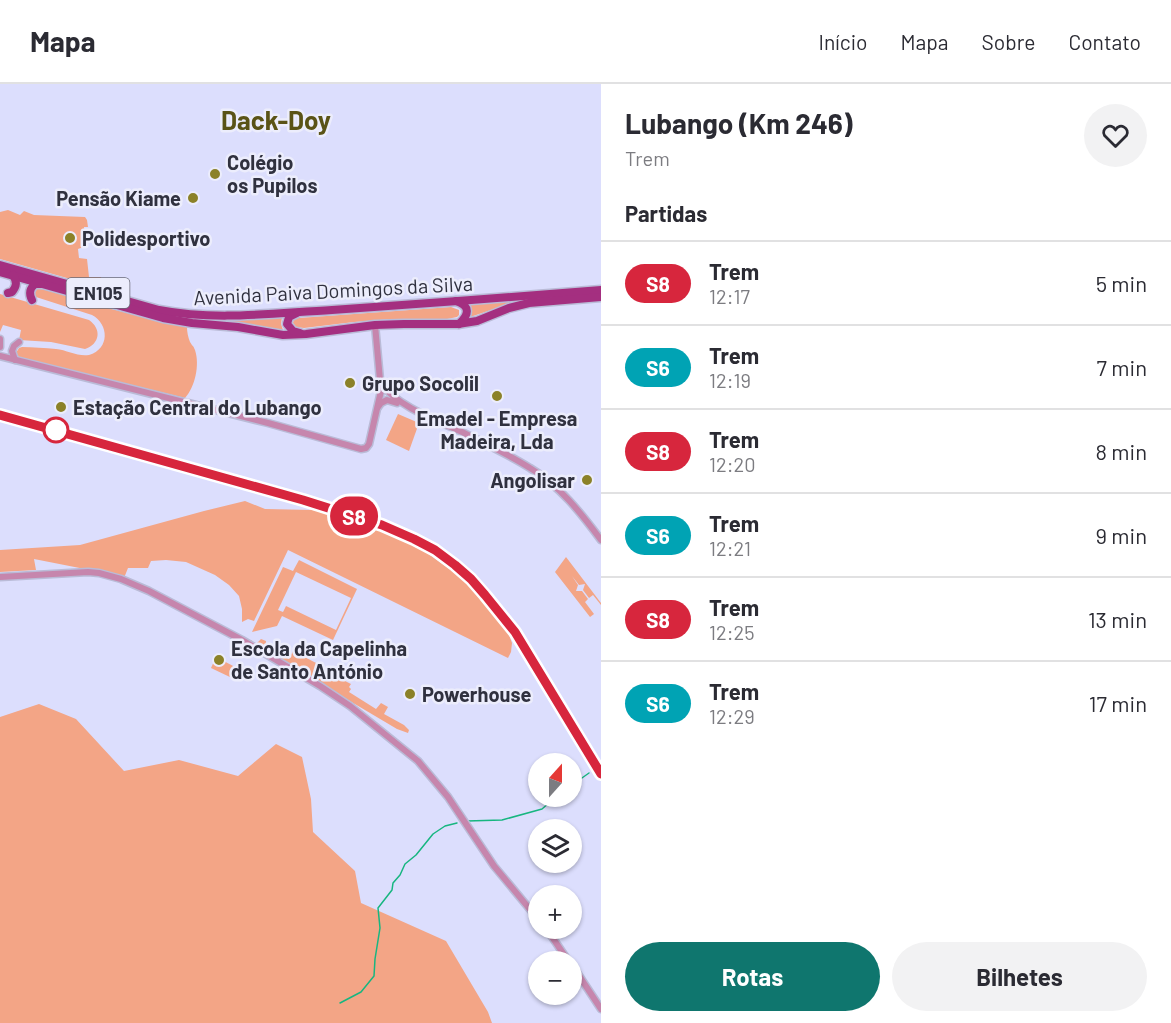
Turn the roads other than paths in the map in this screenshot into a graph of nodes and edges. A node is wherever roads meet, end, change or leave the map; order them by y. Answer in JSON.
{"nodes":[{"id":1,"x":0,"y":265,"type":"edge"},
{"id":2,"x":0,"y":272,"type":"edge"},
{"id":3,"x":13,"y":275,"type":"junction"},
{"id":4,"x":44,"y":284,"type":"junction"},
{"id":5,"x":601,"y":290,"type":"edge"},
{"id":6,"x":8,"y":293,"type":"dead end"},
{"id":7,"x":601,"y":297,"type":"edge"},
{"id":8,"x":32,"y":300,"type":"dead end"},
{"id":9,"x":454,"y":301,"type":"junction"},
{"id":10,"x":304,"y":311,"type":"junction"},
{"id":11,"x":458,"y":324,"type":"junction"},
{"id":12,"x":375,"y":325,"type":"junction"},
{"id":13,"x":306,"y":334,"type":"junction"},
{"id":14,"x":0,"y":339,"type":"edge"},
{"id":15,"x":19,"y":342,"type":"dead end"},
{"id":16,"x":0,"y":347,"type":"edge"},
{"id":17,"x":0,"y":356,"type":"edge"},
{"id":18,"x":15,"y":360,"type":"junction"},
{"id":19,"x":380,"y":381,"type":"junction"},
{"id":20,"x":378,"y":407,"type":"junction"},
{"id":21,"x":409,"y":407,"type":"junction"},
{"id":22,"x":601,"y":540,"type":"edge"},
{"id":23,"x":0,"y":577,"type":"edge"},
{"id":24,"x":528,"y":907,"type":"edge"},
{"id":25,"x":582,"y":981,"type":"edge"},
{"id":26,"x":601,"y":1010,"type":"edge"}],
"edges":[{"from":1,"to":10,"type":"main road","name":"Avenida Paiva Domingos da Silva","number":"EN105"},
{"from":2,"to":3,"type":"main road","name":"Avenida Paiva Domingos da Silva","number":"EN105"},
{"from":3,"to":4,"type":"main road","name":"Avenida Paiva Domingos da Silva","number":"EN105"},
{"from":3,"to":6,"type":"main road"},
{"from":4,"to":8,"type":"main road"},
{"from":4,"to":13,"type":"main road","name":"Avenida Paiva Domingos da Silva","number":"EN105"},
{"from":5,"to":9,"type":"main road","name":"Avenida Paiva Domingos da Silva","number":"EN105"},
{"from":7,"to":11,"type":"main road","name":"Avenida Paiva Domingos da Silva","number":"EN105"},
{"from":9,"to":10,"type":"main road","name":"Avenida Paiva Domingos da Silva","number":"EN105"},
{"from":9,"to":11,"type":"main road"},
{"from":10,"to":13,"type":"main road"},
{"from":11,"to":12,"type":"main road","name":"Avenida Paiva Domingos da Silva","number":"EN105"},
{"from":12,"to":13,"type":"main road","name":"Avenida Paiva Domingos da Silva","number":"EN105"},
{"from":12,"to":19,"type":"street"},
{"from":14,"to":16,"type":"street"},
{"from":15,"to":18,"type":"street"},
{"from":17,"to":18,"type":"street"},
{"from":18,"to":20,"type":"street"},
{"from":19,"to":20,"type":"street"},
{"from":19,"to":21,"type":"street"},
{"from":20,"to":21,"type":"street"},
{"from":21,"to":22,"type":"street"},
{"from":23,"to":24,"type":"street"},
{"from":25,"to":26,"type":"street"}]}
